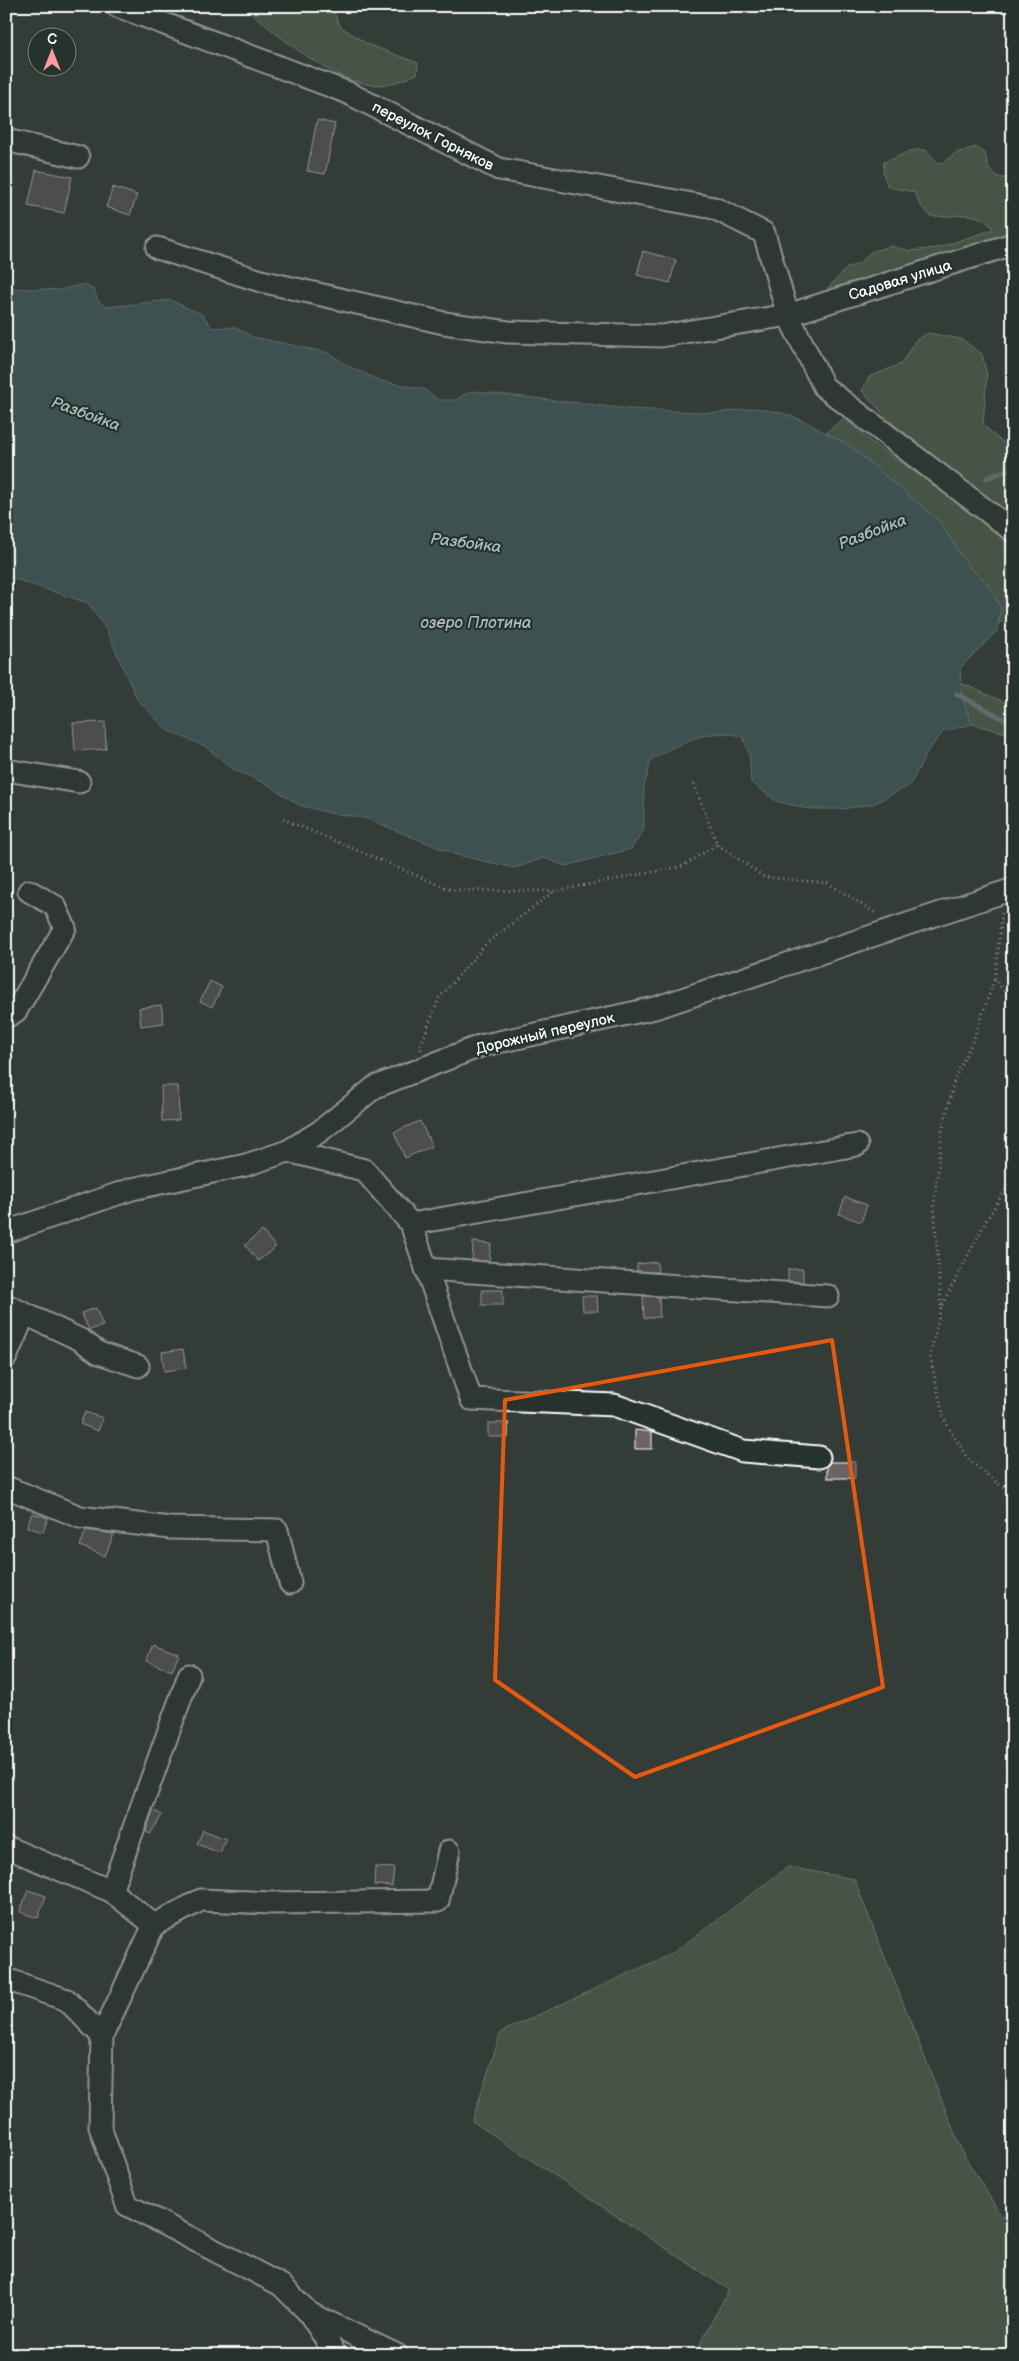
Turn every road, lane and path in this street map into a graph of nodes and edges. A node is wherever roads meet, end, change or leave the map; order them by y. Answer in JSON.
{"nodes":[{"id":1,"x":117,"y":6,"type":"edge"},
{"id":2,"x":6,"y":140,"type":"edge"},
{"id":3,"x":78,"y":157,"type":"dead end"},
{"id":4,"x":1013,"y":244,"type":"edge"},
{"id":5,"x":157,"y":248,"type":"dead end"},
{"id":6,"x":788,"y":315,"type":"junction"},
{"id":7,"x":1013,"y":531,"type":"edge"},
{"id":8,"x":6,"y":770,"type":"edge"},
{"id":9,"x":79,"y":782,"type":"dead end"},
{"id":10,"x":694,"y":784,"type":"dead end"},
{"id":11,"x":283,"y":819,"type":"dead end"},
{"id":12,"x":717,"y":844,"type":"junction"},
{"id":13,"x":29,"y":891,"type":"dead end"},
{"id":14,"x":555,"y":891,"type":"junction"},
{"id":15,"x":1008,"y":891,"type":"edge"},
{"id":16,"x":899,"y":928,"type":"junction"},
{"id":17,"x":995,"y":978,"type":"junction"},
{"id":18,"x":1013,"y":1005,"type":"edge"},
{"id":19,"x":6,"y":1017,"type":"edge"},
{"id":20,"x":424,"y":1068,"type":"junction"},
{"id":21,"x":857,"y":1145,"type":"dead end"},
{"id":22,"x":288,"y":1151,"type":"junction"},
{"id":23,"x":1013,"y":1177,"type":"edge"},
{"id":24,"x":411,"y":1224,"type":"junction"},
{"id":25,"x":6,"y":1232,"type":"edge"},
{"id":26,"x":426,"y":1269,"type":"junction"},
{"id":27,"x":828,"y":1296,"type":"dead end"},
{"id":28,"x":941,"y":1307,"type":"junction"},
{"id":29,"x":15,"y":1310,"type":"edge"},
{"id":30,"x":6,"y":1357,"type":"edge"},
{"id":31,"x":138,"y":1366,"type":"dead end"},
{"id":32,"x":819,"y":1457,"type":"dead end"},
{"id":33,"x":6,"y":1487,"type":"edge"},
{"id":34,"x":1013,"y":1490,"type":"edge"},
{"id":35,"x":290,"y":1584,"type":"dead end"},
{"id":36,"x":189,"y":1674,"type":"dead end"},
{"id":37,"x":7,"y":1849,"type":"edge"},
{"id":38,"x":449,"y":1850,"type":"dead end"},
{"id":39,"x":111,"y":1891,"type":"junction"},
{"id":40,"x":154,"y":1925,"type":"junction"},
{"id":41,"x":6,"y":1979,"type":"edge"},
{"id":42,"x":102,"y":2036,"type":"junction"},
{"id":43,"x":309,"y":2313,"type":"junction"},
{"id":44,"x":336,"y":2355,"type":"edge"},
{"id":45,"x":397,"y":2355,"type":"edge"}],
"edges":[{"from":1,"to":6,"type":"street","name":"переулок Горняков"},
{"from":2,"to":3,"type":"street"},
{"from":4,"to":6,"type":"street","name":"Садовая улица"},
{"from":5,"to":6,"type":"street","name":"Садовая улица"},
{"from":6,"to":7,"type":"street","name":"переулок Горняков"},
{"from":8,"to":9,"type":"street"},
{"from":10,"to":12,"type":"path"},
{"from":11,"to":14,"type":"path"},
{"from":12,"to":14,"type":"path"},
{"from":12,"to":16,"type":"path"},
{"from":13,"to":19,"type":"street"},
{"from":14,"to":20,"type":"path"},
{"from":15,"to":16,"type":"street","name":"Дорожный переулок"},
{"from":15,"to":17,"type":"path"},
{"from":16,"to":20,"type":"street","name":"Дорожный переулок"},
{"from":17,"to":18,"type":"path"},
{"from":17,"to":28,"type":"path"},
{"from":20,"to":22,"type":"street","name":"Дорожный переулок"},
{"from":21,"to":24,"type":"street"},
{"from":22,"to":24,"type":"street"},
{"from":22,"to":25,"type":"street","name":"Дорожный переулок"},
{"from":23,"to":28,"type":"path"},
{"from":24,"to":26,"type":"street"},
{"from":26,"to":27,"type":"street"},
{"from":26,"to":32,"type":"street"},
{"from":28,"to":34,"type":"path"},
{"from":29,"to":30,"type":"street"},
{"from":29,"to":31,"type":"street"},
{"from":33,"to":35,"type":"street"},
{"from":36,"to":39,"type":"street"},
{"from":37,"to":39,"type":"street"},
{"from":38,"to":40,"type":"street"},
{"from":39,"to":40,"type":"street"},
{"from":40,"to":42,"type":"street"},
{"from":41,"to":42,"type":"street"},
{"from":42,"to":43,"type":"street"},
{"from":43,"to":44,"type":"street"},
{"from":43,"to":45,"type":"street"}]}
